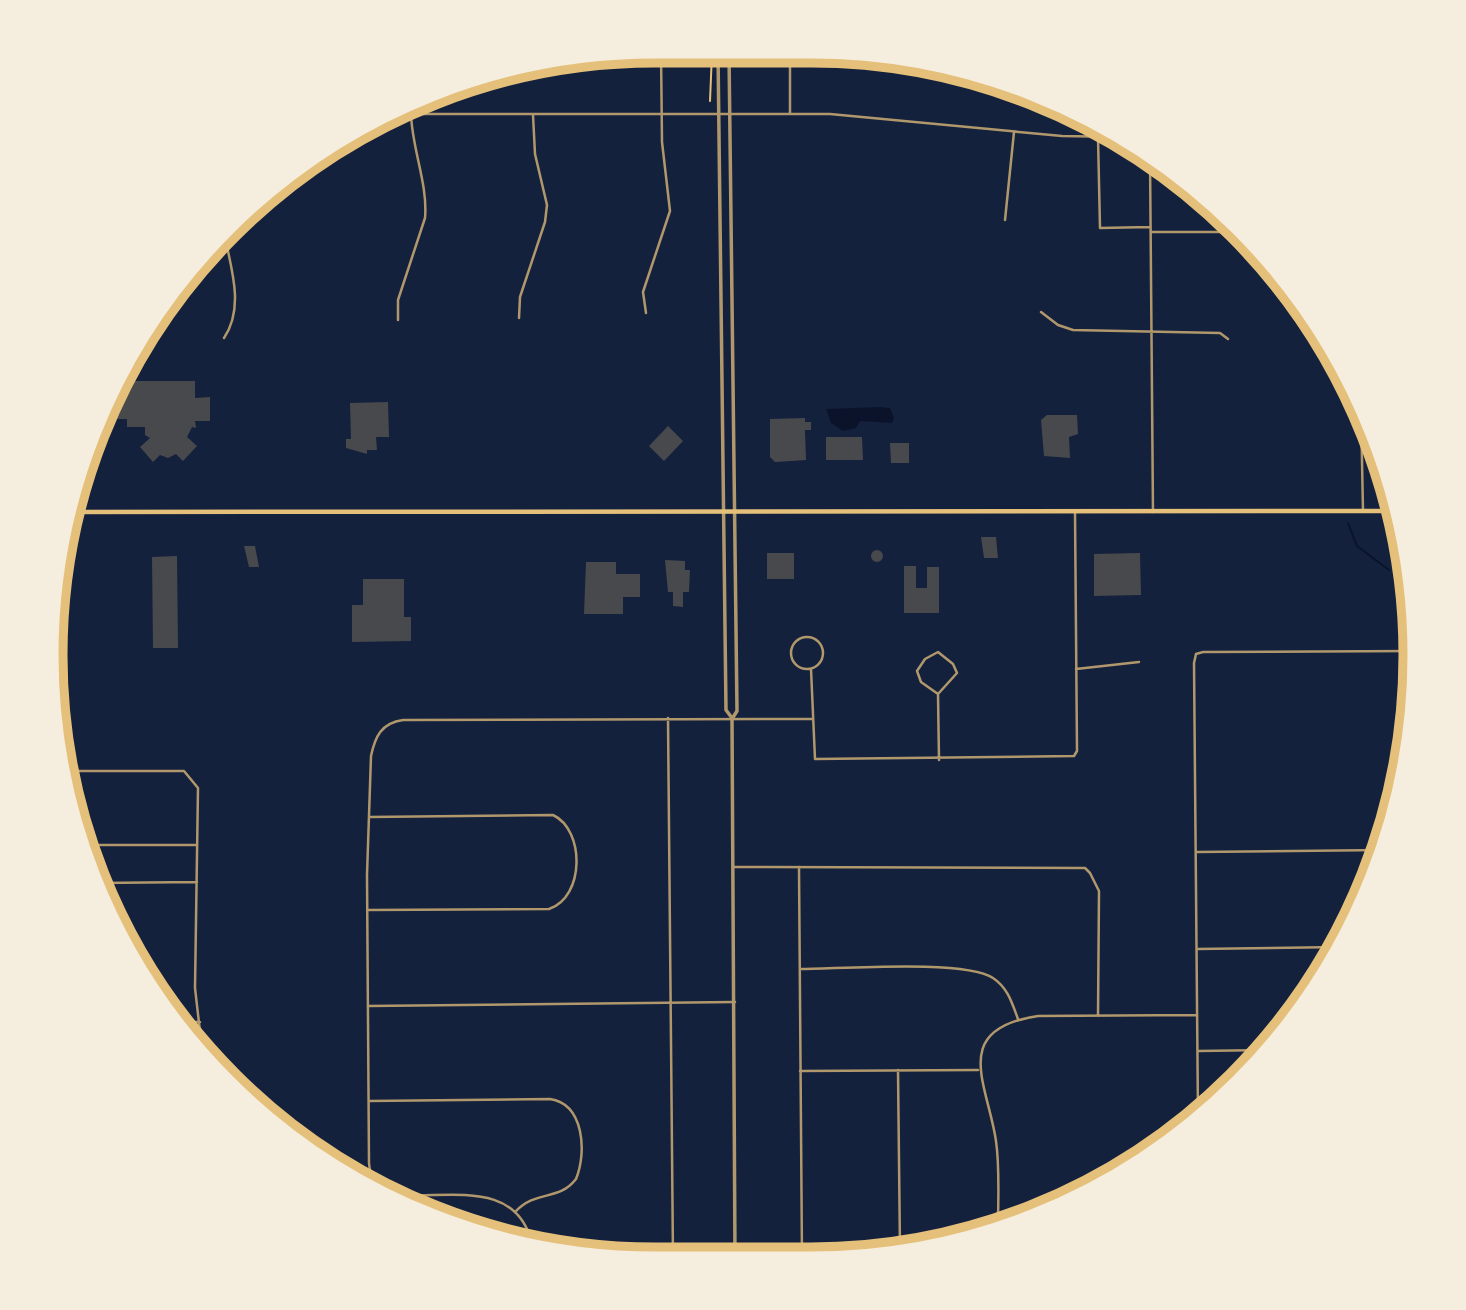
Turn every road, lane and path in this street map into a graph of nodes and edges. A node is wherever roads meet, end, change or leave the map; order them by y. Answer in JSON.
{"nodes":[{"id":1,"x":661,"y":63,"type":"edge"},
{"id":2,"x":712,"y":63,"type":"edge"},
{"id":3,"x":718,"y":63,"type":"edge"},
{"id":4,"x":729,"y":63,"type":"edge"},
{"id":5,"x":790,"y":63,"type":"edge"},
{"id":6,"x":710,"y":100,"type":"dead end"},
{"id":7,"x":662,"y":113,"type":"junction"},
{"id":8,"x":719,"y":113,"type":"junction"},
{"id":9,"x":730,"y":113,"type":"junction"},
{"id":10,"x":790,"y":113,"type":"junction"},
{"id":11,"x":415,"y":114,"type":"edge"},
{"id":12,"x":533,"y":115,"type":"junction"},
{"id":13,"x":411,"y":116,"type":"edge"},
{"id":14,"x":1014,"y":132,"type":"junction"},
{"id":15,"x":1091,"y":134,"type":"edge"},
{"id":16,"x":1091,"y":137,"type":"junction"},
{"id":17,"x":1098,"y":137,"type":"joint"},
{"id":18,"x":1150,"y":170,"type":"edge"},
{"id":19,"x":1005,"y":220,"type":"dead end"},
{"id":20,"x":1151,"y":227,"type":"junction"},
{"id":21,"x":1151,"y":232,"type":"junction"},
{"id":22,"x":1226,"y":232,"type":"edge"},
{"id":23,"x":226,"y":247,"type":"edge"},
{"id":24,"x":1041,"y":312,"type":"dead end"},
{"id":25,"x":646,"y":313,"type":"dead end"},
{"id":26,"x":519,"y":318,"type":"dead end"},
{"id":27,"x":398,"y":320,"type":"dead end"},
{"id":28,"x":1152,"y":331,"type":"junction"},
{"id":29,"x":224,"y":338,"type":"dead end"},
{"id":30,"x":1228,"y":339,"type":"dead end"},
{"id":31,"x":1362,"y":437,"type":"edge"},
{"id":32,"x":1363,"y":511,"type":"junction"},
{"id":33,"x":1385,"y":511,"type":"edge"},
{"id":34,"x":81,"y":512,"type":"edge"},
{"id":35,"x":1075,"y":512,"type":"junction"},
{"id":36,"x":1153,"y":512,"type":"junction"},
{"id":37,"x":724,"y":513,"type":"junction"},
{"id":38,"x":736,"y":513,"type":"junction"},
{"id":39,"x":1403,"y":651,"type":"edge"},
{"id":40,"x":1139,"y":662,"type":"dead end"},
{"id":41,"x":811,"y":669,"type":"junction"},
{"id":42,"x":1076,"y":669,"type":"junction"},
{"id":43,"x":938,"y":694,"type":"junction"},
{"id":44,"x":668,"y":718,"type":"junction"},
{"id":45,"x":732,"y":719,"type":"junction"},
{"id":46,"x":812,"y":719,"type":"junction"},
{"id":47,"x":939,"y":760,"type":"junction"},
{"id":48,"x":74,"y":771,"type":"edge"},
{"id":49,"x":369,"y":817,"type":"junction"},
{"id":50,"x":94,"y":845,"type":"edge"},
{"id":51,"x":197,"y":845,"type":"junction"},
{"id":52,"x":1370,"y":850,"type":"edge"},
{"id":53,"x":1196,"y":852,"type":"junction"},
{"id":54,"x":733,"y":867,"type":"junction"},
{"id":55,"x":799,"y":867,"type":"junction"},
{"id":56,"x":197,"y":881,"type":"junction"},
{"id":57,"x":108,"y":883,"type":"edge"},
{"id":58,"x":367,"y":910,"type":"junction"},
{"id":59,"x":1326,"y":947,"type":"edge"},
{"id":60,"x":1197,"y":949,"type":"junction"},
{"id":61,"x":800,"y":969,"type":"junction"},
{"id":62,"x":734,"y":1002,"type":"junction"},
{"id":63,"x":671,"y":1003,"type":"junction"},
{"id":64,"x":368,"y":1006,"type":"junction"},
{"id":65,"x":1197,"y":1015,"type":"junction"},
{"id":66,"x":1098,"y":1016,"type":"junction"},
{"id":67,"x":1018,"y":1019,"type":"junction"},
{"id":68,"x":191,"y":1022,"type":"edge"},
{"id":69,"x":200,"y":1022,"type":"junction"},
{"id":70,"x":201,"y":1034,"type":"edge"},
{"id":71,"x":1251,"y":1050,"type":"edge"},
{"id":72,"x":1198,"y":1051,"type":"junction"},
{"id":73,"x":898,"y":1070,"type":"junction"},
{"id":74,"x":978,"y":1070,"type":"junction"},
{"id":75,"x":800,"y":1071,"type":"junction"},
{"id":76,"x":368,"y":1101,"type":"junction"},
{"id":77,"x":1198,"y":1102,"type":"edge"},
{"id":78,"x":372,"y":1175,"type":"edge"},
{"id":79,"x":413,"y":1195,"type":"edge"},
{"id":80,"x":515,"y":1212,"type":"junction"},
{"id":81,"x":998,"y":1217,"type":"edge"},
{"id":82,"x":526,"y":1233,"type":"edge"},
{"id":83,"x":900,"y":1240,"type":"edge"},
{"id":84,"x":673,"y":1247,"type":"edge"},
{"id":85,"x":735,"y":1247,"type":"edge"},
{"id":86,"x":802,"y":1247,"type":"edge"}],
"edges":[{"from":1,"to":7,"type":"street"},
{"from":2,"to":6,"type":"path"},
{"from":3,"to":8,"type":"street"},
{"from":4,"to":9,"type":"street"},
{"from":5,"to":10,"type":"street"},
{"from":7,"to":8,"type":"street"},
{"from":7,"to":12,"type":"street"},
{"from":7,"to":25,"type":"street"},
{"from":8,"to":9,"type":"street"},
{"from":8,"to":37,"type":"street"},
{"from":9,"to":10,"type":"street"},
{"from":9,"to":38,"type":"street"},
{"from":10,"to":14,"type":"street"},
{"from":11,"to":12,"type":"street"},
{"from":12,"to":26,"type":"street"},
{"from":13,"to":27,"type":"street"},
{"from":14,"to":16,"type":"street"},
{"from":14,"to":19,"type":"street"},
{"from":15,"to":16,"type":"street"},
{"from":16,"to":17,"type":"street"},
{"from":17,"to":20,"type":"street"},
{"from":18,"to":20,"type":"street"},
{"from":20,"to":21,"type":"street"},
{"from":21,"to":22,"type":"street"},
{"from":21,"to":28,"type":"street"},
{"from":23,"to":29,"type":"street"},
{"from":24,"to":28,"type":"street"},
{"from":28,"to":30,"type":"street"},
{"from":28,"to":36,"type":"street"},
{"from":31,"to":32,"type":"street"},
{"from":32,"to":33,"type":"main road"},
{"from":32,"to":36,"type":"main road"},
{"from":34,"to":37,"type":"main road"},
{"from":35,"to":36,"type":"main road"},
{"from":35,"to":38,"type":"main road"},
{"from":35,"to":42,"type":"street"},
{"from":37,"to":38,"type":"main road"},
{"from":37,"to":45,"type":"street"},
{"from":38,"to":45,"type":"street"},
{"from":39,"to":53,"type":"street"},
{"from":40,"to":42,"type":"street"},
{"from":41,"to":41,"type":"street"},
{"from":41,"to":46,"type":"street"},
{"from":42,"to":47,"type":"street"},
{"from":43,"to":43,"type":"street"},
{"from":43,"to":47,"type":"street"},
{"from":44,"to":45,"type":"street"},
{"from":44,"to":49,"type":"street"},
{"from":44,"to":63,"type":"street"},
{"from":45,"to":46,"type":"street"},
{"from":45,"to":54,"type":"street"},
{"from":46,"to":47,"type":"street"},
{"from":48,"to":51,"type":"street"},
{"from":49,"to":58,"type":"street"},
{"from":49,"to":58,"type":"street"},
{"from":50,"to":51,"type":"street"},
{"from":51,"to":56,"type":"street"},
{"from":52,"to":53,"type":"street"},
{"from":53,"to":60,"type":"street"},
{"from":54,"to":55,"type":"street"},
{"from":54,"to":62,"type":"street"},
{"from":55,"to":61,"type":"street"},
{"from":55,"to":66,"type":"street"},
{"from":56,"to":57,"type":"street"},
{"from":56,"to":69,"type":"street"},
{"from":58,"to":64,"type":"street"},
{"from":59,"to":60,"type":"street"},
{"from":60,"to":65,"type":"street"},
{"from":61,"to":67,"type":"street"},
{"from":61,"to":75,"type":"street"},
{"from":62,"to":63,"type":"street"},
{"from":62,"to":85,"type":"street"},
{"from":63,"to":64,"type":"street"},
{"from":63,"to":84,"type":"street"},
{"from":64,"to":76,"type":"street"},
{"from":65,"to":66,"type":"street"},
{"from":65,"to":72,"type":"street"},
{"from":66,"to":67,"type":"street"},
{"from":67,"to":74,"type":"street"},
{"from":68,"to":69,"type":"street"},
{"from":69,"to":70,"type":"street"},
{"from":71,"to":72,"type":"street"},
{"from":72,"to":77,"type":"street"},
{"from":73,"to":74,"type":"street"},
{"from":73,"to":75,"type":"street"},
{"from":73,"to":83,"type":"street"},
{"from":74,"to":81,"type":"street"},
{"from":75,"to":86,"type":"street"},
{"from":76,"to":78,"type":"street"},
{"from":76,"to":80,"type":"street"},
{"from":79,"to":80,"type":"street"},
{"from":80,"to":82,"type":"street"}]}
